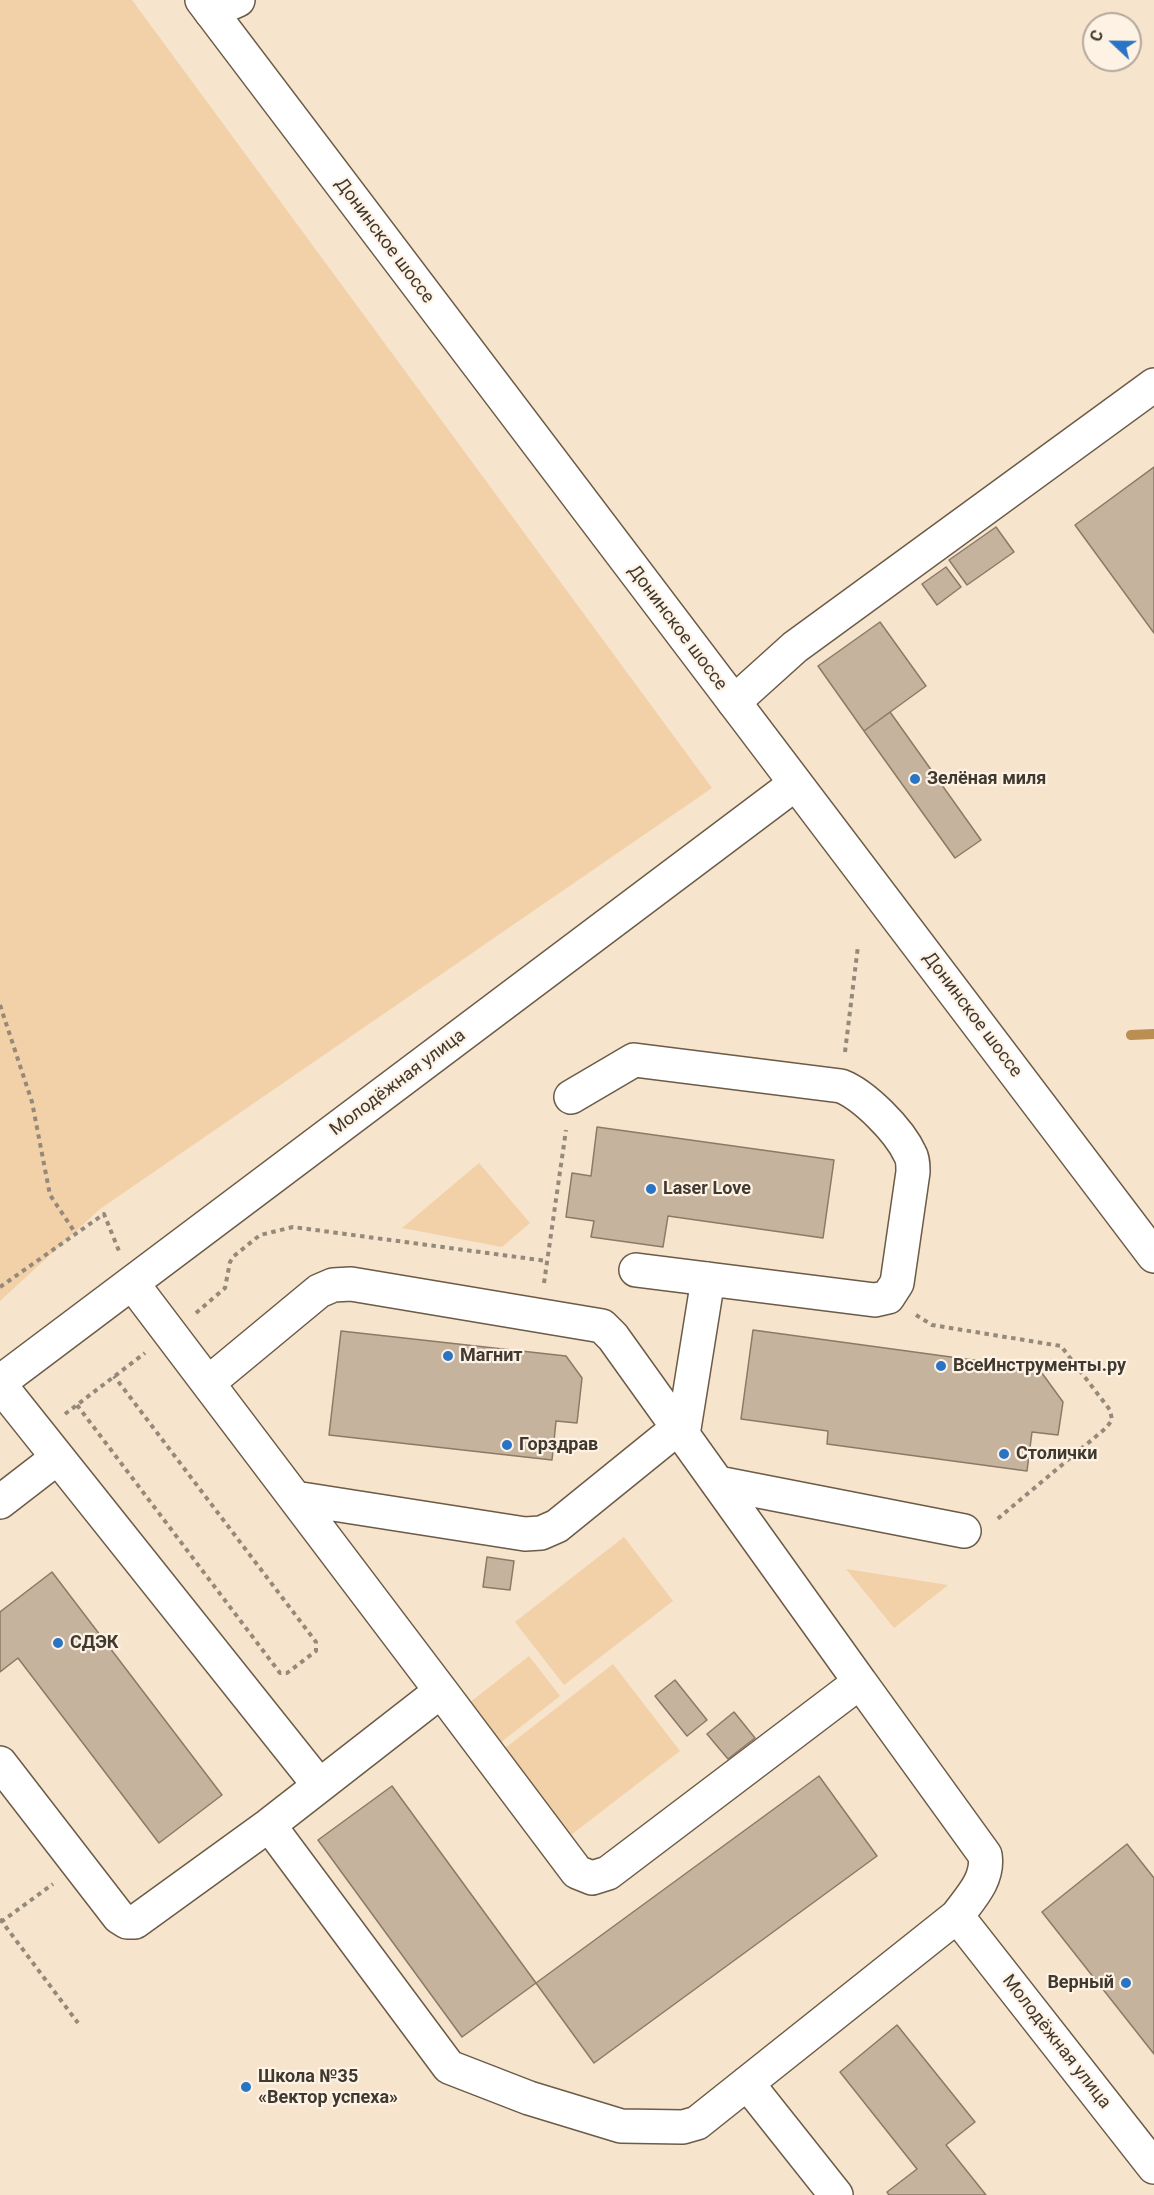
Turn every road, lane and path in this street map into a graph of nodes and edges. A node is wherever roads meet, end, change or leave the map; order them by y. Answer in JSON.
{"nodes":[{"id":1,"x":217,"y":4,"type":"edge"},
{"id":2,"x":1154,"y":385,"type":"edge"},
{"id":3,"x":734,"y":702,"type":"junction"},
{"id":4,"x":795,"y":784,"type":"junction"},
{"id":5,"x":858,"y":945,"type":"dead end"},
{"id":6,"x":0,"y":1005,"type":"edge"},
{"id":7,"x":841,"y":1086,"type":"junction"},
{"id":8,"x":571,"y":1097,"type":"joint"},
{"id":9,"x":76,"y":1234,"type":"junction"},
{"id":10,"x":1154,"y":1256,"type":"edge"},
{"id":11,"x":636,"y":1270,"type":"dead end"},
{"id":12,"x":708,"y":1279,"type":"junction"},
{"id":13,"x":132,"y":1283,"type":"junction"},
{"id":14,"x":0,"y":1287,"type":"edge"},
{"id":15,"x":888,"y":1297,"type":"junction"},
{"id":16,"x":540,"y":1314,"type":"junction"},
{"id":17,"x":114,"y":1376,"type":"dead end"},
{"id":18,"x":208,"y":1383,"type":"junction"},
{"id":19,"x":0,"y":1384,"type":"edge"},
{"id":20,"x":77,"y":1405,"type":"dead end"},
{"id":21,"x":681,"y":1432,"type":"junction"},
{"id":22,"x":57,"y":1458,"type":"junction"},
{"id":23,"x":718,"y":1483,"type":"junction"},
{"id":24,"x":295,"y":1498,"type":"junction"},
{"id":25,"x":0,"y":1502,"type":"edge"},
{"id":26,"x":964,"y":1531,"type":"joint"},
{"id":27,"x":860,"y":1682,"type":"junction"},
{"id":28,"x":441,"y":1691,"type":"junction"},
{"id":29,"x":0,"y":1763,"type":"edge"},
{"id":30,"x":319,"y":1785,"type":"junction"},
{"id":31,"x":269,"y":1825,"type":"junction"},
{"id":32,"x":79,"y":1865,"type":"junction"},
{"id":33,"x":957,"y":1916,"type":"junction"},
{"id":34,"x":1,"y":1921,"type":"edge"},
{"id":35,"x":78,"y":2023,"type":"dead end"},
{"id":36,"x":747,"y":2084,"type":"junction"},
{"id":37,"x":1154,"y":2167,"type":"edge"},
{"id":38,"x":836,"y":2195,"type":"edge"}],
"edges":[{"from":1,"to":3,"type":"main road","name":"Донинское шоссе"},
{"from":2,"to":3,"type":"main road"},
{"from":3,"to":4,"type":"main road","name":"Донинское шоссе"},
{"from":4,"to":10,"type":"main road","name":"Донинское шоссе"},
{"from":4,"to":13,"type":"main road","name":"Молодёжная улица"},
{"from":5,"to":7,"type":"path"},
{"from":6,"to":9,"type":"path"},
{"from":7,"to":8,"type":"main road"},
{"from":7,"to":15,"type":"main road"},
{"from":8,"to":16,"type":"path"},
{"from":9,"to":13,"type":"path"},
{"from":9,"to":14,"type":"path"},
{"from":11,"to":12,"type":"main road"},
{"from":12,"to":15,"type":"main road"},
{"from":12,"to":21,"type":"main road"},
{"from":13,"to":18,"type":"main road"},
{"from":13,"to":19,"type":"main road","name":"Молодёжная улица"},
{"from":15,"to":26,"type":"path"},
{"from":16,"to":18,"type":"main road"},
{"from":16,"to":21,"type":"main road"},
{"from":17,"to":20,"type":"path"},
{"from":18,"to":24,"type":"main road"},
{"from":19,"to":22,"type":"main road"},
{"from":21,"to":23,"type":"main road"},
{"from":21,"to":24,"type":"main road"},
{"from":22,"to":25,"type":"main road"},
{"from":22,"to":30,"type":"main road"},
{"from":23,"to":26,"type":"main road"},
{"from":23,"to":27,"type":"main road"},
{"from":24,"to":28,"type":"main road"},
{"from":27,"to":28,"type":"main road"},
{"from":27,"to":33,"type":"main road"},
{"from":28,"to":30,"type":"main road"},
{"from":29,"to":32,"type":"main road"},
{"from":30,"to":31,"type":"main road"},
{"from":31,"to":32,"type":"main road"},
{"from":31,"to":36,"type":"main road"},
{"from":32,"to":34,"type":"path"},
{"from":33,"to":36,"type":"main road"},
{"from":33,"to":37,"type":"main road","name":"Молодёжная улица"},
{"from":34,"to":35,"type":"path"},
{"from":36,"to":38,"type":"main road"}]}
